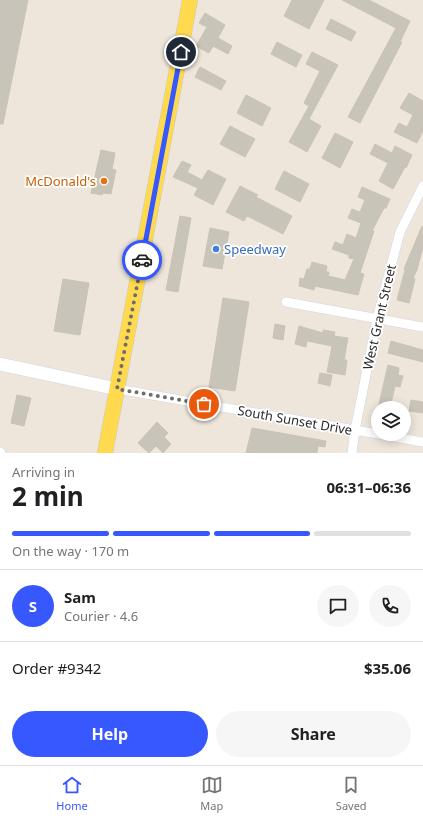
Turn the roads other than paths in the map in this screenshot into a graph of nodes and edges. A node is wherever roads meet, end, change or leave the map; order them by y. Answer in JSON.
{"nodes":[{"id":1,"x":190,"y":0,"type":"edge"},
{"id":2,"x":423,"y":186,"type":"edge"},
{"id":3,"x":286,"y":302,"type":"dead end"},
{"id":4,"x":377,"y":319,"type":"junction"},
{"id":5,"x":423,"y":327,"type":"edge"},
{"id":6,"x":0,"y":364,"type":"edge"},
{"id":7,"x":117,"y":389,"type":"junction"},
{"id":8,"x":355,"y":430,"type":"junction"},
{"id":9,"x":371,"y":433,"type":"edge"},
{"id":10,"x":411,"y":440,"type":"edge"},
{"id":11,"x":423,"y":442,"type":"edge"},
{"id":12,"x":104,"y":453,"type":"edge"},
{"id":13,"x":352,"y":453,"type":"edge"}],
"edges":[{"from":1,"to":7,"type":"main road"},
{"from":2,"to":4,"type":"street","name":"West Grant Street"},
{"from":3,"to":4,"type":"street"},
{"from":4,"to":5,"type":"street"},
{"from":4,"to":8,"type":"street","name":"West Grant Street"},
{"from":6,"to":7,"type":"main road"},
{"from":7,"to":8,"type":"street","name":"South Sunset Drive"},
{"from":7,"to":12,"type":"main road"},
{"from":8,"to":9,"type":"street","name":"South Sunset Drive"},
{"from":8,"to":13,"type":"street","name":"West Grant Street"},
{"from":10,"to":11,"type":"street","name":"South Sunset Drive"}]}
